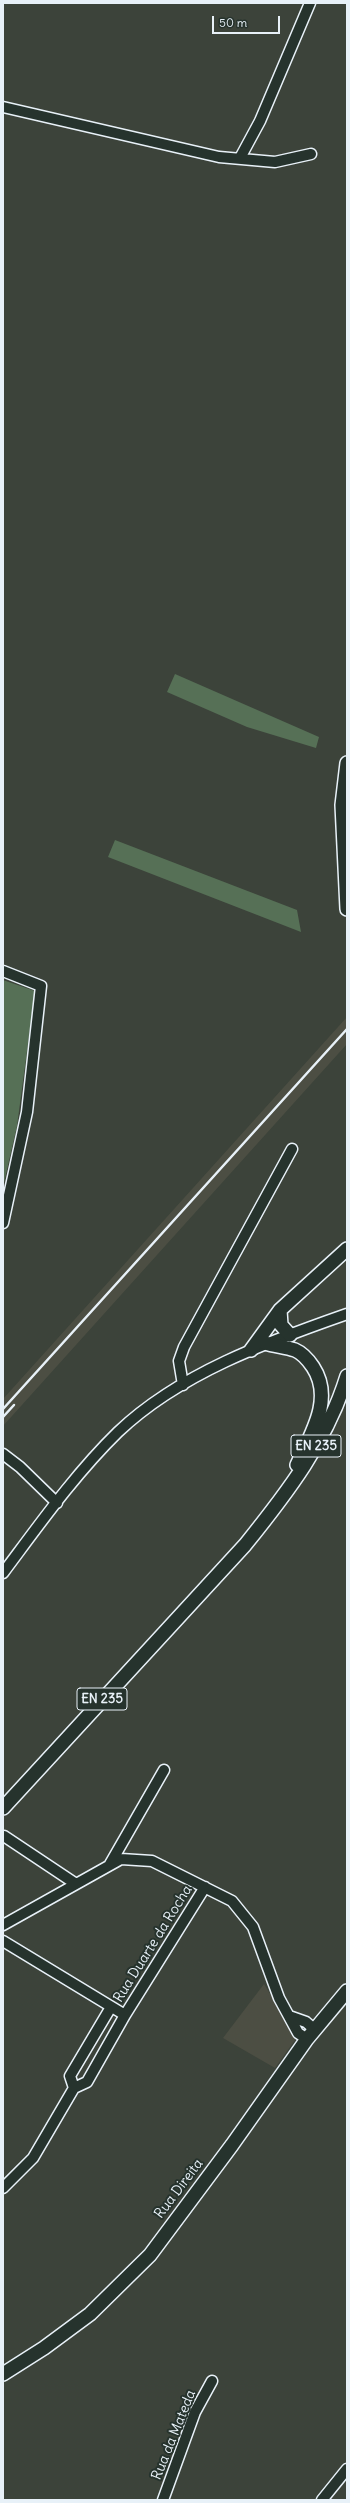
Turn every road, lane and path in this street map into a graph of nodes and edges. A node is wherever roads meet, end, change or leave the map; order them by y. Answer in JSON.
{"nodes":[{"id":1,"x":310,"y":3,"type":"edge"},
{"id":2,"x":3,"y":107,"type":"edge"},
{"id":3,"x":311,"y":154,"type":"dead end"},
{"id":4,"x":240,"y":158,"type":"junction"},
{"id":5,"x":347,"y":763,"type":"edge"},
{"id":6,"x":347,"y":909,"type":"edge"},
{"id":7,"x":3,"y":971,"type":"edge"},
{"id":8,"x":292,"y":1150,"type":"dead end"},
{"id":9,"x":3,"y":1223,"type":"edge"},
{"id":10,"x":347,"y":1249,"type":"edge"},
{"id":11,"x":280,"y":1310,"type":"junction"},
{"id":12,"x":343,"y":1315,"type":"edge"},
{"id":13,"x":293,"y":1333,"type":"junction"},
{"id":14,"x":265,"y":1343,"type":"junction"},
{"id":15,"x":251,"y":1350,"type":"junction"},
{"id":16,"x":297,"y":1351,"type":"junction"},
{"id":17,"x":346,"y":1382,"type":"edge"},
{"id":18,"x":183,"y":1385,"type":"junction"},
{"id":19,"x":3,"y":1454,"type":"edge"},
{"id":20,"x":280,"y":1502,"type":"junction"},
{"id":21,"x":57,"y":1503,"type":"junction"},
{"id":22,"x":3,"y":1573,"type":"edge"},
{"id":23,"x":164,"y":1770,"type":"dead end"},
{"id":24,"x":3,"y":1808,"type":"edge"},
{"id":25,"x":4,"y":1836,"type":"edge"},
{"id":26,"x":107,"y":1867,"type":"junction"},
{"id":27,"x":76,"y":1884,"type":"junction"},
{"id":28,"x":205,"y":1887,"type":"junction"},
{"id":29,"x":3,"y":1925,"type":"edge"},
{"id":30,"x":3,"y":1941,"type":"edge"},
{"id":31,"x":347,"y":1991,"type":"edge"},
{"id":32,"x":111,"y":2007,"type":"junction"},
{"id":33,"x":125,"y":2015,"type":"junction"},
{"id":34,"x":311,"y":2034,"type":"junction"},
{"id":35,"x":74,"y":2088,"type":"junction"},
{"id":36,"x":3,"y":2188,"type":"edge"},
{"id":37,"x":3,"y":2374,"type":"edge"},
{"id":38,"x":212,"y":2381,"type":"dead end"},
{"id":39,"x":347,"y":2469,"type":"edge"},
{"id":40,"x":163,"y":2500,"type":"edge"},
{"id":41,"x":322,"y":2500,"type":"edge"}],
"edges":[{"from":1,"to":4,"type":"street"},
{"from":2,"to":4,"type":"street"},
{"from":3,"to":4,"type":"street"},
{"from":5,"to":6,"type":"main road"},
{"from":7,"to":9,"type":"street"},
{"from":8,"to":18,"type":"street"},
{"from":10,"to":11,"type":"main road"},
{"from":11,"to":13,"type":"main road"},
{"from":11,"to":15,"type":"main road"},
{"from":12,"to":13,"type":"street"},
{"from":13,"to":14,"type":"street"},
{"from":13,"to":16,"type":"main road"},
{"from":14,"to":15,"type":"street"},
{"from":14,"to":16,"type":"main road"},
{"from":15,"to":18,"type":"street"},
{"from":16,"to":20,"type":"main road"},
{"from":17,"to":20,"type":"main road","number":"EN 235"},
{"from":18,"to":21,"type":"street"},
{"from":19,"to":21,"type":"street"},
{"from":20,"to":24,"type":"main road","number":"EN 235"},
{"from":21,"to":22,"type":"street"},
{"from":23,"to":26,"type":"street"},
{"from":25,"to":27,"type":"street"},
{"from":26,"to":27,"type":"street"},
{"from":26,"to":28,"type":"street"},
{"from":27,"to":29,"type":"street"},
{"from":28,"to":33,"type":"street","name":"Rua Duarte da Rocha"},
{"from":28,"to":34,"type":"street"},
{"from":30,"to":32,"type":"street"},
{"from":31,"to":34,"type":"main road","name":"Rua Direita"},
{"from":32,"to":33,"type":"street"},
{"from":32,"to":35,"type":"street"},
{"from":33,"to":35,"type":"street","name":"Rua Duarte da Rocha"},
{"from":34,"to":37,"type":"main road","name":"Rua Direita"},
{"from":35,"to":36,"type":"street"},
{"from":38,"to":40,"type":"street","name":"Rua da Mateda"},
{"from":39,"to":41,"type":"street"}]}
